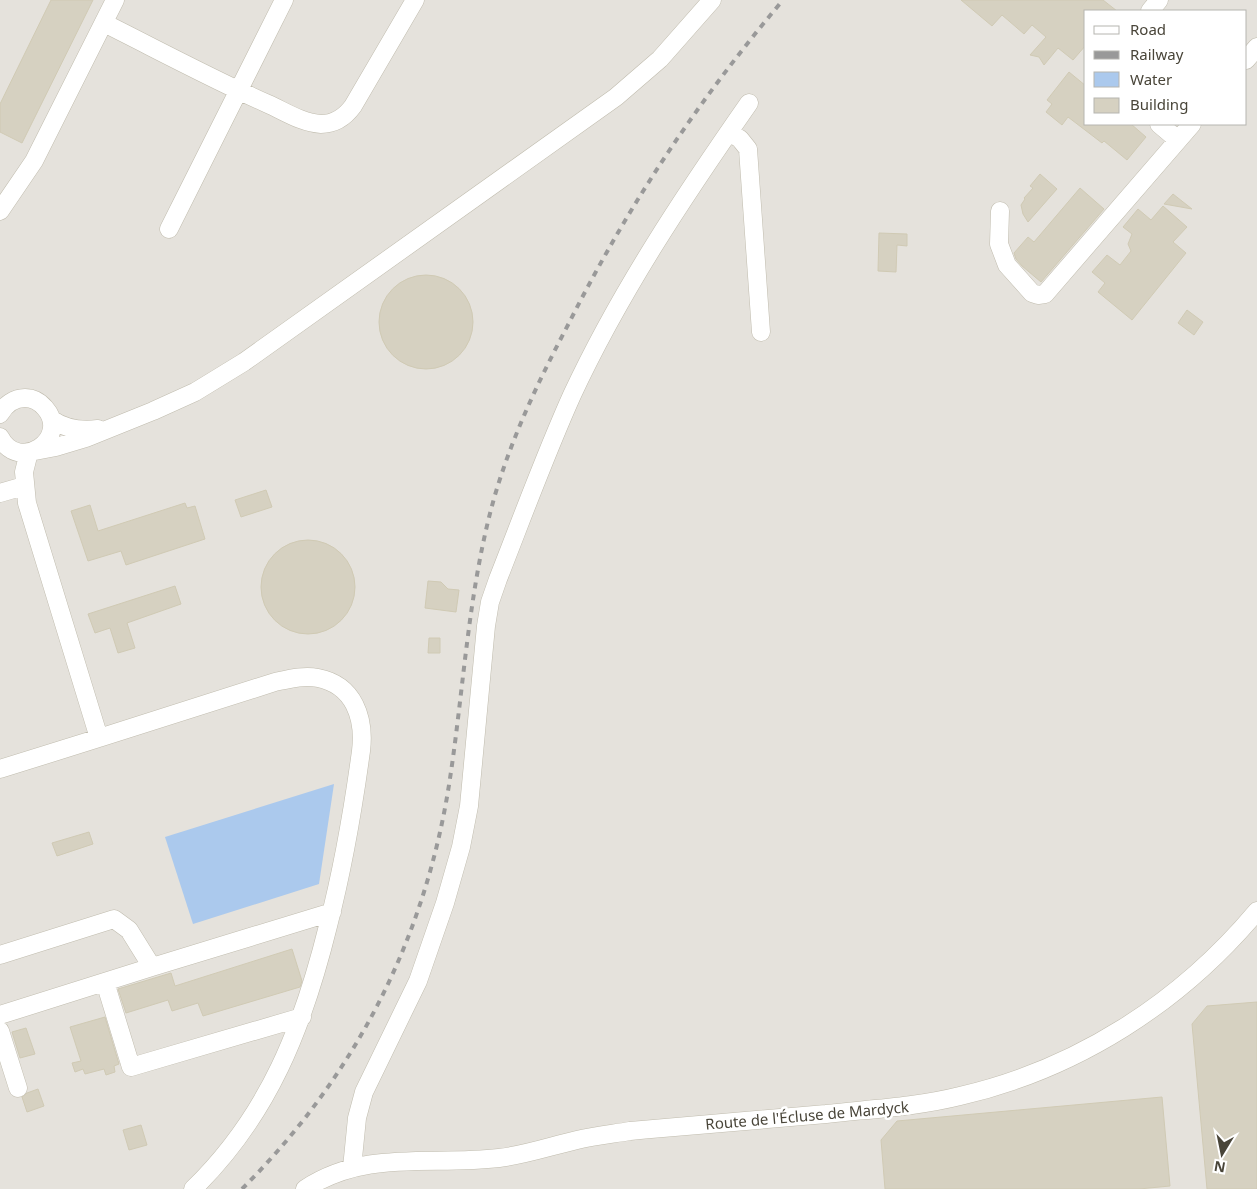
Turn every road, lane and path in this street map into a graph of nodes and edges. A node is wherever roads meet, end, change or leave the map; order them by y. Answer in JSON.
{"nodes":[{"id":1,"x":115,"y":0,"type":"edge"},
{"id":2,"x":284,"y":0,"type":"edge"},
{"id":3,"x":415,"y":0,"type":"edge"},
{"id":4,"x":712,"y":0,"type":"edge"},
{"id":5,"x":1159,"y":0,"type":"edge"},
{"id":6,"x":1151,"y":10,"type":"edge"},
{"id":7,"x":104,"y":23,"type":"junction"},
{"id":8,"x":1257,"y":46,"type":"edge"},
{"id":9,"x":1247,"y":59,"type":"edge"},
{"id":10,"x":239,"y":91,"type":"junction"},
{"id":11,"x":749,"y":103,"type":"dead end"},
{"id":12,"x":1160,"y":125,"type":"edge"},
{"id":13,"x":1191,"y":125,"type":"edge"},
{"id":14,"x":729,"y":132,"type":"junction"},
{"id":15,"x":1178,"y":140,"type":"junction"},
{"id":16,"x":26,"y":175,"type":"junction"},
{"id":17,"x":0,"y":200,"type":"edge"},
{"id":18,"x":0,"y":211,"type":"edge"},
{"id":19,"x":1000,"y":211,"type":"dead end"},
{"id":20,"x":170,"y":229,"type":"dead end"},
{"id":21,"x":761,"y":332,"type":"dead end"},
{"id":22,"x":0,"y":392,"type":"edge"},
{"id":23,"x":20,"y":399,"type":"junction"},
{"id":24,"x":0,"y":414,"type":"edge"},
{"id":25,"x":51,"y":419,"type":"junction"},
{"id":26,"x":116,"y":425,"type":"junction"},
{"id":27,"x":13,"y":450,"type":"edge"},
{"id":28,"x":22,"y":486,"type":"junction"},
{"id":29,"x":0,"y":493,"type":"edge"},
{"id":30,"x":99,"y":738,"type":"junction"},
{"id":31,"x":0,"y":770,"type":"edge"},
{"id":32,"x":332,"y":912,"type":"junction"},
{"id":33,"x":1254,"y":923,"type":"edge"},
{"id":34,"x":0,"y":955,"type":"edge"},
{"id":35,"x":152,"y":967,"type":"junction"},
{"id":36,"x":105,"y":982,"type":"junction"},
{"id":37,"x":0,"y":1015,"type":"edge"},
{"id":38,"x":302,"y":1017,"type":"junction"},
{"id":39,"x":0,"y":1031,"type":"edge"},
{"id":40,"x":18,"y":1088,"type":"dead end"},
{"id":41,"x":352,"y":1168,"type":"junction"},
{"id":42,"x":192,"y":1189,"type":"edge"},
{"id":43,"x":305,"y":1189,"type":"edge"}],
"edges":[{"from":1,"to":7,"type":"street"},
{"from":2,"to":10,"type":"street"},
{"from":3,"to":10,"type":"street"},
{"from":4,"to":26,"type":"street"},
{"from":5,"to":6,"type":"street"},
{"from":7,"to":10,"type":"street"},
{"from":7,"to":16,"type":"street"},
{"from":8,"to":9,"type":"street"},
{"from":10,"to":20,"type":"street"},
{"from":11,"to":14,"type":"street"},
{"from":12,"to":15,"type":"street"},
{"from":13,"to":15,"type":"street"},
{"from":14,"to":21,"type":"street"},
{"from":14,"to":41,"type":"street"},
{"from":15,"to":19,"type":"street"},
{"from":16,"to":17,"type":"street"},
{"from":16,"to":18,"type":"street"},
{"from":22,"to":23,"type":"street"},
{"from":23,"to":24,"type":"street"},
{"from":23,"to":25,"type":"street"},
{"from":25,"to":26,"type":"street"},
{"from":25,"to":27,"type":"street"},
{"from":26,"to":27,"type":"street"},
{"from":27,"to":28,"type":"street"},
{"from":28,"to":29,"type":"street"},
{"from":28,"to":30,"type":"street"},
{"from":30,"to":31,"type":"street"},
{"from":30,"to":32,"type":"street"},
{"from":32,"to":35,"type":"street"},
{"from":32,"to":38,"type":"street"},
{"from":33,"to":41,"type":"street","name":"Route de l'Écluse de Mardyck"},
{"from":34,"to":35,"type":"street"},
{"from":35,"to":36,"type":"street"},
{"from":36,"to":37,"type":"street"},
{"from":36,"to":38,"type":"street"},
{"from":38,"to":42,"type":"street"},
{"from":39,"to":40,"type":"street"},
{"from":41,"to":43,"type":"street","name":"Route de l'Écluse de Mardyck"}]}
